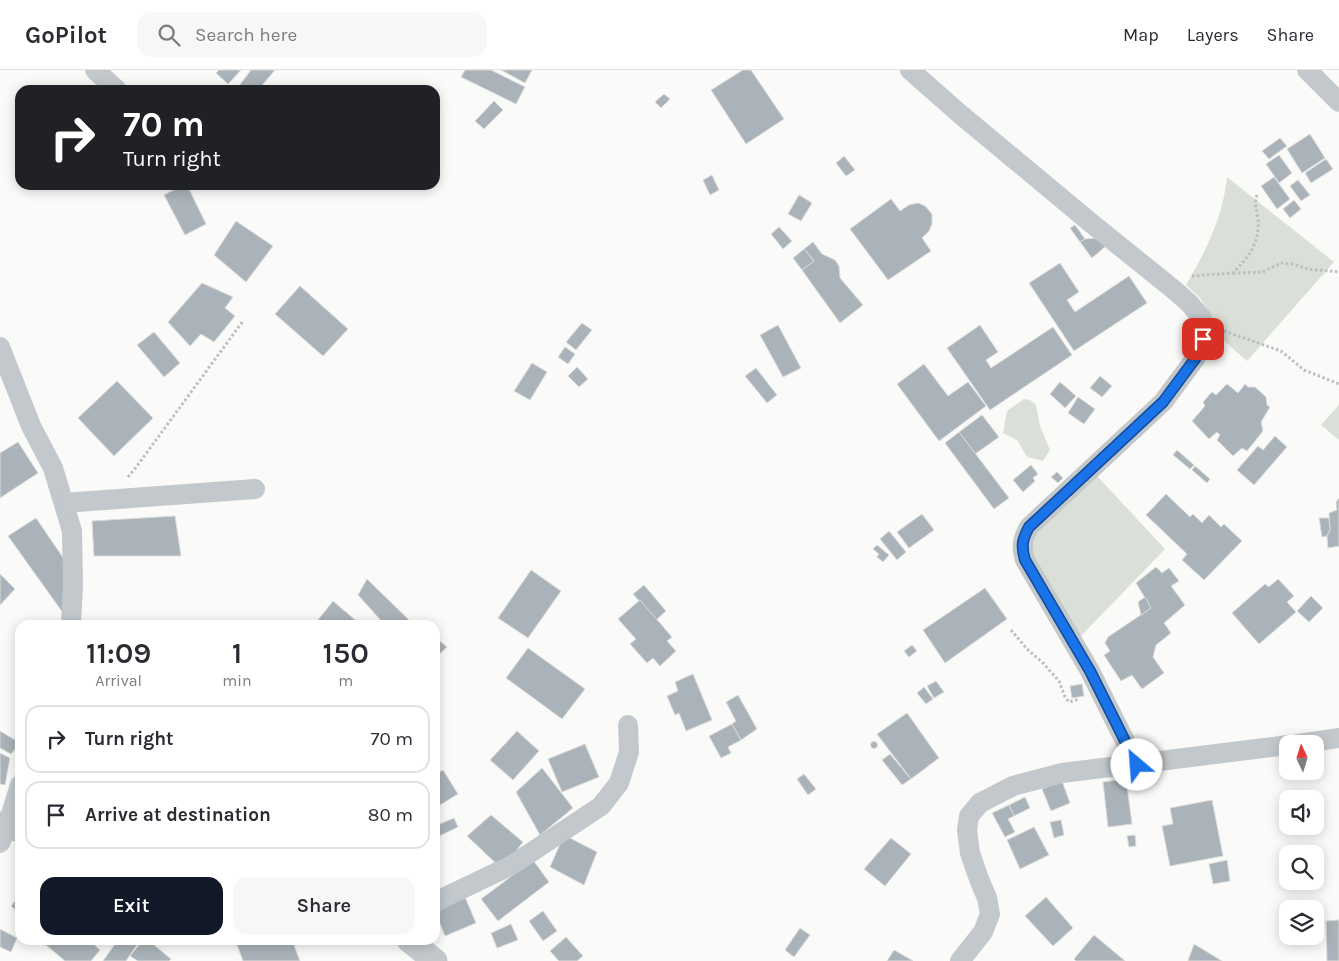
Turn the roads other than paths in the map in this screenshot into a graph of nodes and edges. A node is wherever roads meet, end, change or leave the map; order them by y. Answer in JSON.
{"nodes":[{"id":1,"x":95,"y":70,"type":"edge"},
{"id":2,"x":910,"y":70,"type":"edge"},
{"id":3,"x":1307,"y":70,"type":"edge"},
{"id":4,"x":112,"y":85,"type":"edge"},
{"id":5,"x":1339,"y":102,"type":"edge"},
{"id":6,"x":0,"y":346,"type":"edge"},
{"id":7,"x":4,"y":371,"type":"edge"},
{"id":8,"x":255,"y":488,"type":"dead end"},
{"id":9,"x":64,"y":503,"type":"junction"},
{"id":10,"x":71,"y":620,"type":"edge"},
{"id":11,"x":628,"y":725,"type":"dead end"},
{"id":12,"x":1339,"y":738,"type":"edge"},
{"id":13,"x":1324,"y":740,"type":"edge"},
{"id":14,"x":1279,"y":746,"type":"edge"},
{"id":15,"x":1137,"y":765,"type":"junction"},
{"id":16,"x":15,"y":803,"type":"edge"},
{"id":17,"x":7,"y":831,"type":"edge"},
{"id":18,"x":440,"y":899,"type":"edge"},
{"id":19,"x":415,"y":945,"type":"edge"},
{"id":20,"x":435,"y":961,"type":"edge"},
{"id":21,"x":960,"y":961,"type":"edge"}],
"edges":[{"from":1,"to":4,"type":"street"},
{"from":2,"to":15,"type":"street"},
{"from":3,"to":5,"type":"street"},
{"from":6,"to":7,"type":"street"},
{"from":7,"to":9,"type":"street"},
{"from":8,"to":9,"type":"street"},
{"from":9,"to":10,"type":"street"},
{"from":11,"to":18,"type":"street"},
{"from":12,"to":13,"type":"street"},
{"from":14,"to":15,"type":"street"},
{"from":15,"to":21,"type":"street"},
{"from":16,"to":17,"type":"street"},
{"from":19,"to":20,"type":"street"}]}
